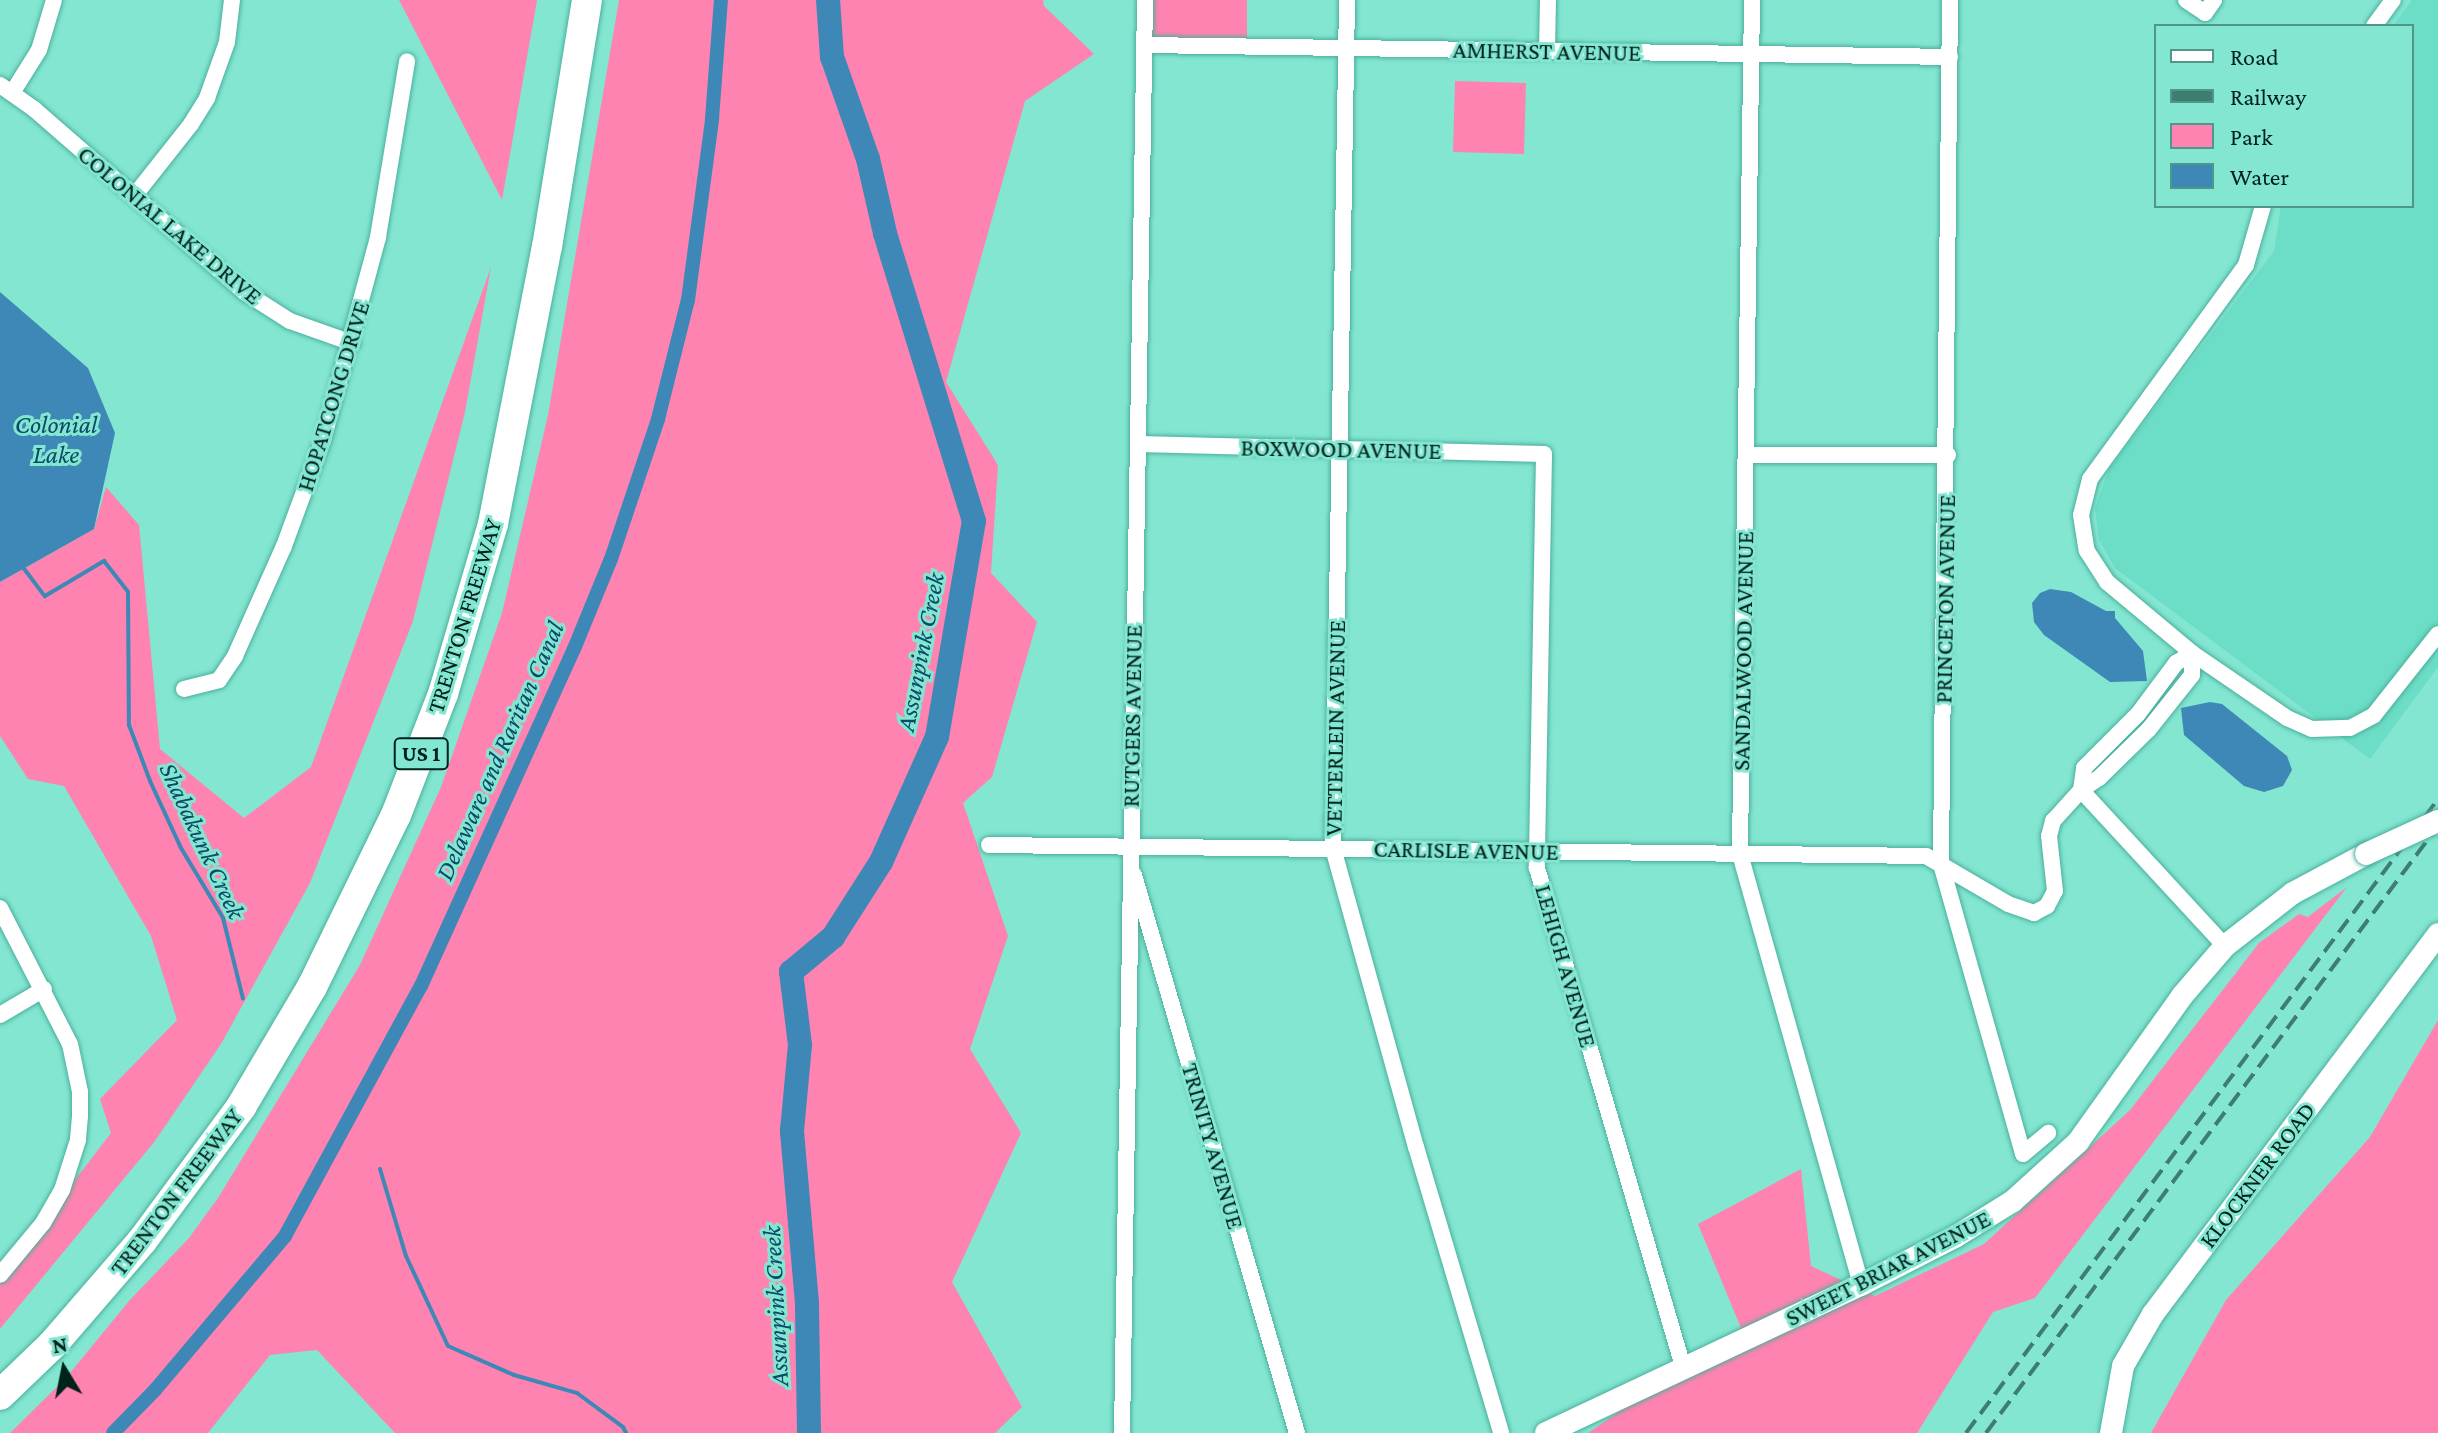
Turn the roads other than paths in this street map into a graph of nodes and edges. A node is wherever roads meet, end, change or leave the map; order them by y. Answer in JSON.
{"nodes":[{"id":1,"x":54,"y":0,"type":"edge"},
{"id":2,"x":232,"y":0,"type":"edge"},
{"id":3,"x":568,"y":0,"type":"edge"},
{"id":4,"x":587,"y":0,"type":"edge"},
{"id":5,"x":1145,"y":0,"type":"edge"},
{"id":6,"x":1347,"y":0,"type":"edge"},
{"id":7,"x":1548,"y":0,"type":"edge"},
{"id":8,"x":1752,"y":0,"type":"edge"},
{"id":9,"x":1950,"y":0,"type":"edge"},
{"id":10,"x":2186,"y":0,"type":"edge"},
{"id":11,"x":2390,"y":1,"type":"edge"},
{"id":12,"x":2209,"y":6,"type":"edge"},
{"id":13,"x":2375,"y":24,"type":"edge"},
{"id":14,"x":1144,"y":45,"type":"junction"},
{"id":15,"x":1347,"y":48,"type":"junction"},
{"id":16,"x":1547,"y":51,"type":"junction"},
{"id":17,"x":1752,"y":54,"type":"junction"},
{"id":18,"x":1950,"y":57,"type":"junction"},
{"id":19,"x":407,"y":61,"type":"dead end"},
{"id":20,"x":6,"y":89,"type":"edge"},
{"id":21,"x":135,"y":195,"type":"junction"},
{"id":22,"x":2262,"y":208,"type":"edge"},
{"id":23,"x":352,"y":343,"type":"junction"},
{"id":24,"x":1138,"y":444,"type":"junction"},
{"id":25,"x":1340,"y":449,"type":"junction"},
{"id":26,"x":1544,"y":454,"type":"joint"},
{"id":27,"x":1747,"y":455,"type":"junction"},
{"id":28,"x":1948,"y":455,"type":"junction"},
{"id":29,"x":2438,"y":634,"type":"edge"},
{"id":30,"x":2192,"y":653,"type":"junction"},
{"id":31,"x":184,"y":689,"type":"dead end"},
{"id":32,"x":2081,"y":790,"type":"junction"},
{"id":33,"x":2438,"y":821,"type":"edge"},
{"id":34,"x":989,"y":845,"type":"dead end"},
{"id":35,"x":1333,"y":848,"type":"junction"},
{"id":36,"x":1536,"y":851,"type":"junction"},
{"id":37,"x":1129,"y":853,"type":"junction"},
{"id":38,"x":1740,"y":854,"type":"junction"},
{"id":39,"x":1941,"y":864,"type":"junction"},
{"id":40,"x":0,"y":908,"type":"edge"},
{"id":41,"x":2438,"y":934,"type":"edge"},
{"id":42,"x":2225,"y":946,"type":"junction"},
{"id":43,"x":44,"y":989,"type":"junction"},
{"id":44,"x":0,"y":1015,"type":"edge"},
{"id":45,"x":2048,"y":1133,"type":"dead end"},
{"id":46,"x":0,"y":1275,"type":"edge"},
{"id":47,"x":1861,"y":1285,"type":"junction"},
{"id":48,"x":0,"y":1369,"type":"edge"},
{"id":49,"x":1684,"y":1370,"type":"junction"},
{"id":50,"x":0,"y":1395,"type":"edge"},
{"id":51,"x":1122,"y":1433,"type":"edge"},
{"id":52,"x":1297,"y":1433,"type":"edge"},
{"id":53,"x":1501,"y":1433,"type":"edge"},
{"id":54,"x":1546,"y":1433,"type":"edge"},
{"id":55,"x":2111,"y":1433,"type":"edge"}],
"edges":[{"from":1,"to":20,"type":"street"},
{"from":2,"to":21,"type":"street"},
{"from":3,"to":48,"type":"highway","name":"TRENTON FREEWAY","number":"US 1"},
{"from":4,"to":50,"type":"highway","name":"TRENTON FREEWAY","number":"US 1"},
{"from":5,"to":14,"type":"street","name":"RUTGERS AVENUE"},
{"from":6,"to":15,"type":"street","name":"VETTERLEIN AVENUE"},
{"from":7,"to":16,"type":"street"},
{"from":8,"to":17,"type":"street","name":"SANDALWOOD AVENUE"},
{"from":9,"to":18,"type":"street","name":"PRINCETON AVENUE"},
{"from":10,"to":12,"type":"street"},
{"from":11,"to":13,"type":"street"},
{"from":14,"to":15,"type":"street","name":"AMHERST AVENUE"},
{"from":14,"to":24,"type":"street","name":"RUTGERS AVENUE"},
{"from":15,"to":16,"type":"street","name":"AMHERST AVENUE"},
{"from":15,"to":25,"type":"street","name":"VETTERLEIN AVENUE"},
{"from":16,"to":17,"type":"street","name":"AMHERST AVENUE"},
{"from":17,"to":18,"type":"street","name":"AMHERST AVENUE"},
{"from":17,"to":27,"type":"street","name":"SANDALWOOD AVENUE"},
{"from":18,"to":28,"type":"street","name":"PRINCETON AVENUE"},
{"from":19,"to":23,"type":"street","name":"HOPATCONG DRIVE"},
{"from":20,"to":21,"type":"street","name":"COLONIAL LAKE DRIVE"},
{"from":21,"to":23,"type":"street","name":"COLONIAL LAKE DRIVE"},
{"from":22,"to":30,"type":"street"},
{"from":23,"to":31,"type":"street","name":"HOPATCONG DRIVE"},
{"from":24,"to":25,"type":"street","name":"BOXWOOD AVENUE"},
{"from":24,"to":37,"type":"street","name":"RUTGERS AVENUE"},
{"from":25,"to":26,"type":"street","name":"BOXWOOD AVENUE"},
{"from":25,"to":35,"type":"street","name":"VETTERLEIN AVENUE"},
{"from":26,"to":36,"type":"street","name":"LEHIGH AVENUE"},
{"from":27,"to":28,"type":"street"},
{"from":27,"to":38,"type":"street","name":"SANDALWOOD AVENUE"},
{"from":28,"to":39,"type":"street","name":"PRINCETON AVENUE"},
{"from":29,"to":30,"type":"street"},
{"from":30,"to":32,"type":"street"},
{"from":32,"to":39,"type":"street","name":"CARLISLE AVENUE"},
{"from":32,"to":42,"type":"street"},
{"from":33,"to":42,"type":"main road","name":"SWEET BRIAR AVENUE","bridge":true},
{"from":34,"to":37,"type":"street","name":"CARLISLE AVENUE"},
{"from":35,"to":36,"type":"street","name":"CARLISLE AVENUE"},
{"from":35,"to":37,"type":"street","name":"CARLISLE AVENUE"},
{"from":35,"to":53,"type":"street","name":"VETTERLEIN AVENUE"},
{"from":36,"to":38,"type":"street","name":"CARLISLE AVENUE"},
{"from":36,"to":49,"type":"street","name":"LEHIGH AVENUE"},
{"from":37,"to":51,"type":"street","name":"RUTGERS AVENUE"},
{"from":37,"to":52,"type":"street","name":"TRINITY AVENUE"},
{"from":38,"to":39,"type":"street","name":"CARLISLE AVENUE"},
{"from":38,"to":47,"type":"street","name":"SANDALWOOD AVENUE"},
{"from":39,"to":45,"type":"street","name":"PRINCETON AVENUE"},
{"from":40,"to":43,"type":"street"},
{"from":41,"to":55,"type":"main road","name":"KLOCKNER ROAD"},
{"from":42,"to":47,"type":"main road","name":"SWEET BRIAR AVENUE"},
{"from":43,"to":44,"type":"street"},
{"from":43,"to":46,"type":"street"},
{"from":47,"to":49,"type":"main road","name":"SWEET BRIAR AVENUE"},
{"from":49,"to":54,"type":"main road","name":"SWEET BRIAR AVENUE"}]}
